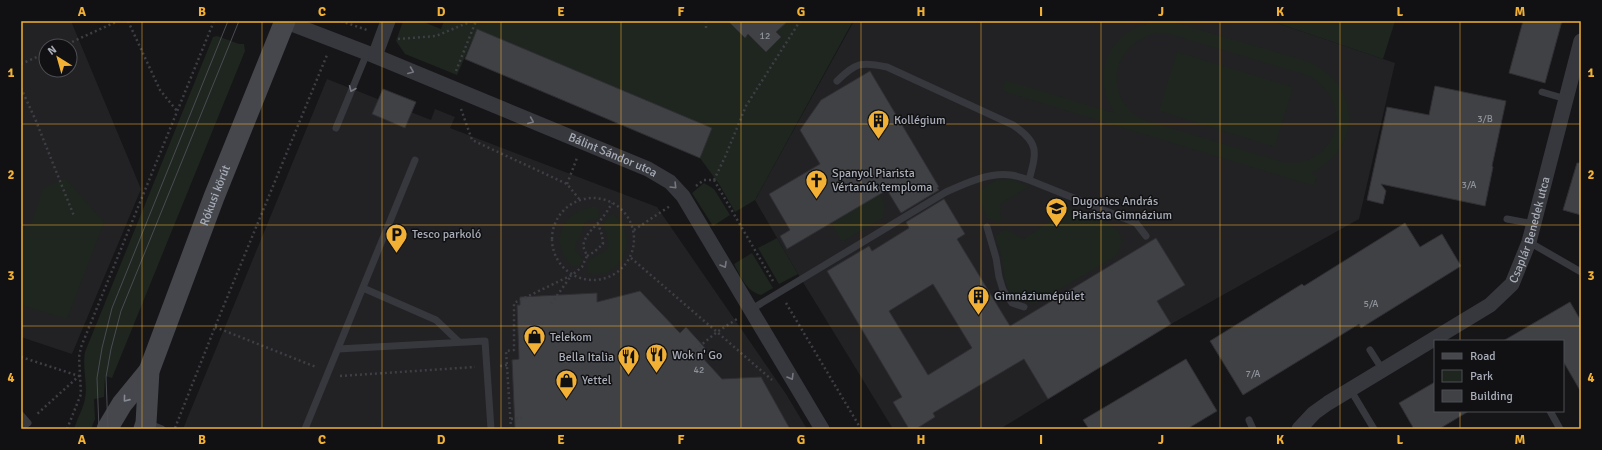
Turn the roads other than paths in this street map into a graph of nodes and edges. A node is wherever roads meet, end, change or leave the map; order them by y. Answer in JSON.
{"nodes":[{"id":1,"x":285,"y":21,"type":"edge"},
{"id":2,"x":388,"y":21,"type":"edge"},
{"id":3,"x":1581,"y":41,"type":"edge"},
{"id":4,"x":371,"y":54,"type":"junction"},
{"id":5,"x":837,"y":81,"type":"dead end"},
{"id":6,"x":1542,"y":92,"type":"dead end"},
{"id":7,"x":1566,"y":99,"type":"junction"},
{"id":8,"x":336,"y":128,"type":"dead end"},
{"id":9,"x":415,"y":160,"type":"dead end"},
{"id":10,"x":1029,"y":180,"type":"junction"},
{"id":11,"x":1507,"y":219,"type":"dead end"},
{"id":12,"x":1534,"y":224,"type":"junction"},
{"id":13,"x":987,"y":227,"type":"dead end"},
{"id":14,"x":1146,"y":236,"type":"dead end"},
{"id":15,"x":1529,"y":242,"type":"junction"},
{"id":16,"x":1581,"y":272,"type":"edge"},
{"id":17,"x":363,"y":288,"type":"junction"},
{"id":18,"x":1024,"y":307,"type":"dead end"},
{"id":19,"x":750,"y":310,"type":"junction"},
{"id":20,"x":459,"y":342,"type":"junction"},
{"id":21,"x":338,"y":349,"type":"junction"},
{"id":22,"x":1370,"y":350,"type":"dead end"},
{"id":23,"x":1382,"y":369,"type":"junction"},
{"id":24,"x":149,"y":371,"type":"junction"},
{"id":25,"x":1350,"y":389,"type":"junction"},
{"id":26,"x":1551,"y":412,"type":"edge"},
{"id":27,"x":21,"y":414,"type":"edge"},
{"id":28,"x":1249,"y":420,"type":"dead end"},
{"id":29,"x":151,"y":427,"type":"edge"},
{"id":30,"x":21,"y":428,"type":"edge"},
{"id":31,"x":107,"y":429,"type":"edge"},
{"id":32,"x":119,"y":429,"type":"edge"},
{"id":33,"x":305,"y":429,"type":"edge"},
{"id":34,"x":491,"y":429,"type":"edge"},
{"id":35,"x":822,"y":429,"type":"edge"},
{"id":36,"x":1253,"y":429,"type":"edge"},
{"id":37,"x":1299,"y":429,"type":"edge"},
{"id":38,"x":1374,"y":429,"type":"edge"},
{"id":39,"x":1560,"y":429,"type":"edge"}],
"edges":[{"from":1,"to":4,"type":"street","name":"Bálint Sándor utca"},
{"from":1,"to":24,"type":"main road","name":"Rókusi körút"},
{"from":2,"to":4,"type":"street"},
{"from":3,"to":7,"type":"street","name":"Csaplár Benedek utca"},
{"from":4,"to":8,"type":"lane","one_way":true},
{"from":4,"to":19,"type":"street","name":"Bálint Sándor utca","one_way":true},
{"from":5,"to":10,"type":"lane"},
{"from":6,"to":7,"type":"lane"},
{"from":7,"to":12,"type":"street","name":"Csaplár Benedek utca"},
{"from":9,"to":17,"type":"lane"},
{"from":10,"to":14,"type":"lane"},
{"from":10,"to":19,"type":"lane"},
{"from":11,"to":12,"type":"lane"},
{"from":12,"to":15,"type":"street","name":"Csaplár Benedek utca"},
{"from":13,"to":18,"type":"lane"},
{"from":15,"to":16,"type":"lane"},
{"from":15,"to":23,"type":"street","name":"Csaplár Benedek utca"},
{"from":17,"to":20,"type":"lane"},
{"from":17,"to":21,"type":"lane"},
{"from":19,"to":35,"type":"street","name":"Bálint Sándor utca","one_way":true},
{"from":20,"to":21,"type":"lane"},
{"from":20,"to":34,"type":"lane"},
{"from":21,"to":33,"type":"lane"},
{"from":22,"to":23,"type":"lane"},
{"from":23,"to":25,"type":"street","name":"Csaplár Benedek utca"},
{"from":24,"to":29,"type":"main road","name":"Rókusi körút"},
{"from":24,"to":31,"type":"main road","name":"Rókusi körút","one_way":true},
{"from":25,"to":37,"type":"street","name":"Csaplár Benedek utca"},
{"from":25,"to":38,"type":"lane"},
{"from":26,"to":39,"type":"lane"},
{"from":27,"to":30,"type":"lane"},
{"from":28,"to":36,"type":"lane"},
{"from":29,"to":32,"type":"main road"}]}
